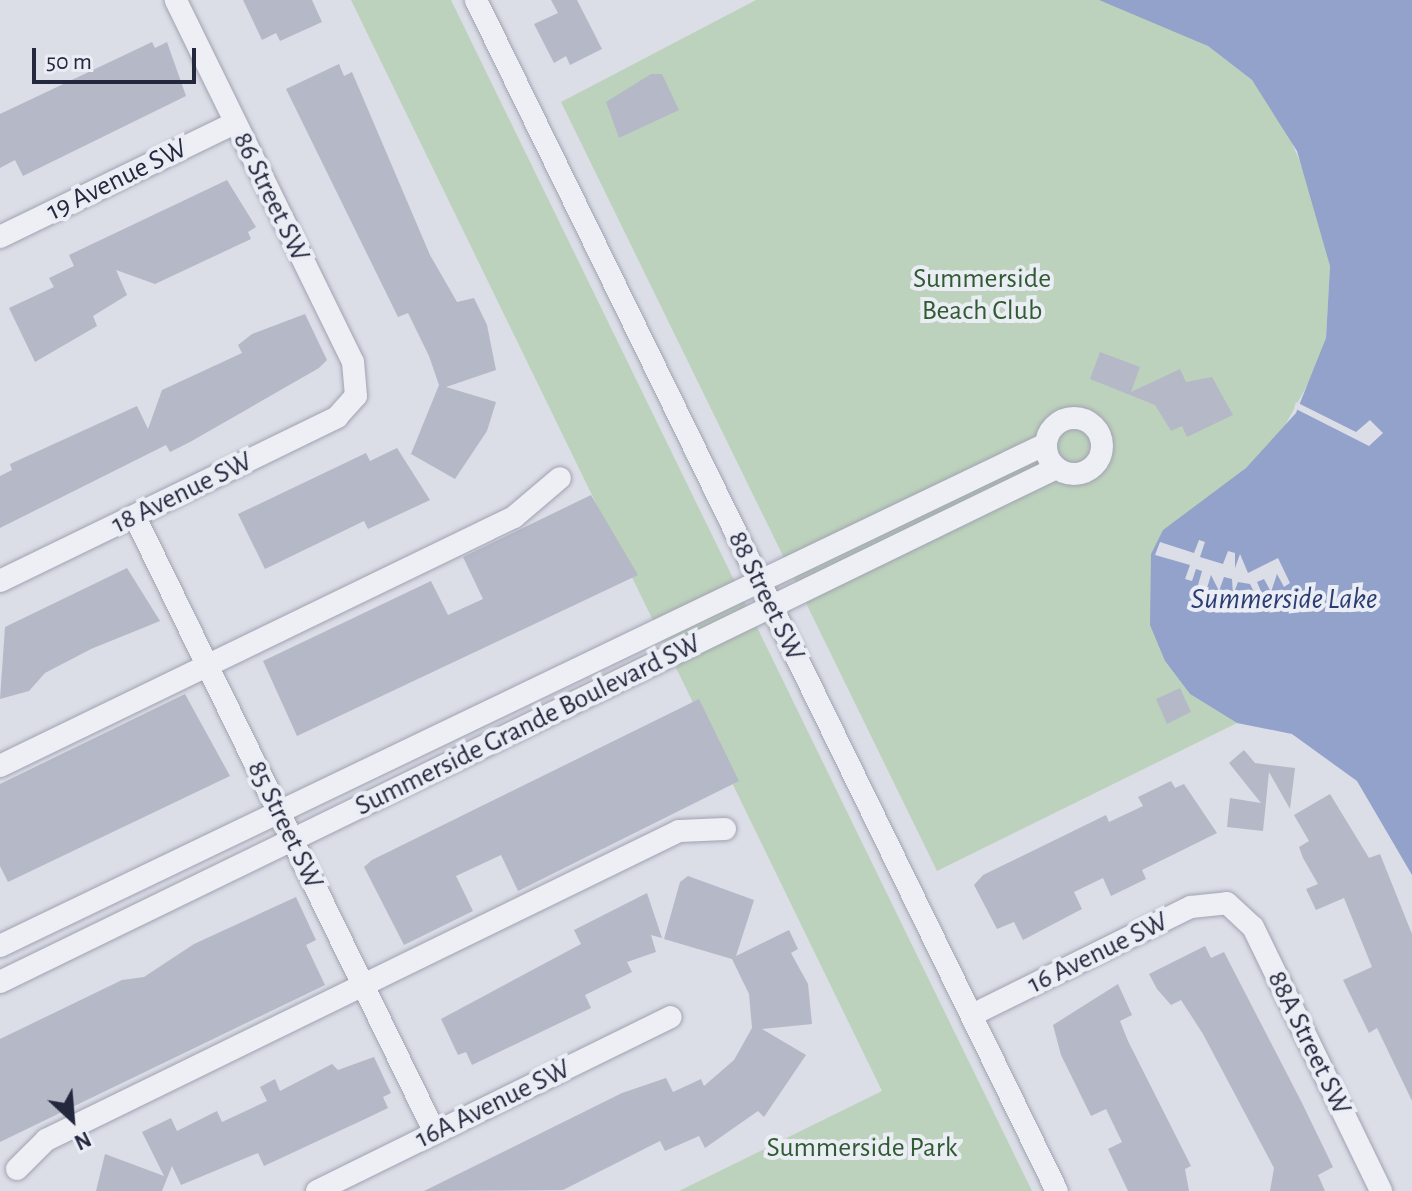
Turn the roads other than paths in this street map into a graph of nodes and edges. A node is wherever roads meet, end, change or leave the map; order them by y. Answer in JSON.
{"nodes":[{"id":1,"x":176,"y":0,"type":"edge"},
{"id":2,"x":476,"y":0,"type":"edge"},
{"id":3,"x":235,"y":123,"type":"junction"},
{"id":4,"x":0,"y":237,"type":"edge"},
{"id":5,"x":356,"y":396,"type":"joint"},
{"id":6,"x":1046,"y":444,"type":"junction"},
{"id":7,"x":1056,"y":468,"type":"junction"},
{"id":8,"x":560,"y":478,"type":"dead end"},
{"id":9,"x":135,"y":517,"type":"junction"},
{"id":10,"x":0,"y":581,"type":"edge"},
{"id":11,"x":759,"y":581,"type":"junction"},
{"id":12,"x":770,"y":603,"type":"junction"},
{"id":13,"x":206,"y":664,"type":"junction"},
{"id":14,"x":0,"y":766,"type":"edge"},
{"id":15,"x":277,"y":810,"type":"junction"},
{"id":16,"x":725,"y":829,"type":"dead end"},
{"id":17,"x":292,"y":840,"type":"junction"},
{"id":18,"x":1227,"y":903,"type":"joint"},
{"id":19,"x":0,"y":946,"type":"edge"},
{"id":20,"x":0,"y":982,"type":"edge"},
{"id":21,"x":363,"y":984,"type":"junction"},
{"id":22,"x":972,"y":1015,"type":"junction"},
{"id":23,"x":670,"y":1017,"type":"dead end"},
{"id":24,"x":435,"y":1133,"type":"junction"},
{"id":25,"x":17,"y":1169,"type":"dead end"},
{"id":26,"x":317,"y":1191,"type":"edge"},
{"id":27,"x":1057,"y":1191,"type":"edge"},
{"id":28,"x":1381,"y":1191,"type":"edge"}],
"edges":[{"from":1,"to":3,"type":"street","name":"86 Street SW"},
{"from":2,"to":11,"type":"street","name":"88 Street SW"},
{"from":3,"to":4,"type":"street","name":"19 Avenue SW"},
{"from":3,"to":5,"type":"street","name":"86 Street SW"},
{"from":5,"to":9,"type":"street","name":"18 Avenue SW"},
{"from":6,"to":7,"type":"street"},
{"from":6,"to":7,"type":"street","name":"Summerside Grande Boulevard SW"},
{"from":6,"to":11,"type":"street","name":"Summerside Grande Boulevard SW"},
{"from":7,"to":12,"type":"street","name":"Summerside Grande Boulevard SW"},
{"from":8,"to":13,"type":"street"},
{"from":9,"to":10,"type":"street","name":"18 Avenue SW"},
{"from":9,"to":13,"type":"street","name":"85 Street SW"},
{"from":11,"to":12,"type":"street","name":"88 Street SW"},
{"from":11,"to":15,"type":"street","name":"Summerside Grande Boulevard SW"},
{"from":12,"to":17,"type":"street","name":"Summerside Grande Boulevard SW"},
{"from":12,"to":22,"type":"street","name":"88 Street SW"},
{"from":13,"to":14,"type":"street"},
{"from":13,"to":15,"type":"street","name":"85 Street SW"},
{"from":15,"to":17,"type":"street","name":"85 Street SW"},
{"from":15,"to":19,"type":"street","name":"Summerside Grande Boulevard SW"},
{"from":16,"to":21,"type":"street"},
{"from":17,"to":20,"type":"street","name":"Summerside Grande Boulevard SW"},
{"from":17,"to":21,"type":"street","name":"85 Street SW"},
{"from":18,"to":22,"type":"street","name":"16 Avenue SW"},
{"from":18,"to":28,"type":"street","name":"88A Street SW"},
{"from":21,"to":24,"type":"street","name":"85 Street SW"},
{"from":21,"to":25,"type":"street"},
{"from":22,"to":27,"type":"street","name":"88 Street SW"},
{"from":23,"to":24,"type":"street","name":"16A Avenue SW"},
{"from":24,"to":26,"type":"street","name":"16A Avenue SW"}]}
